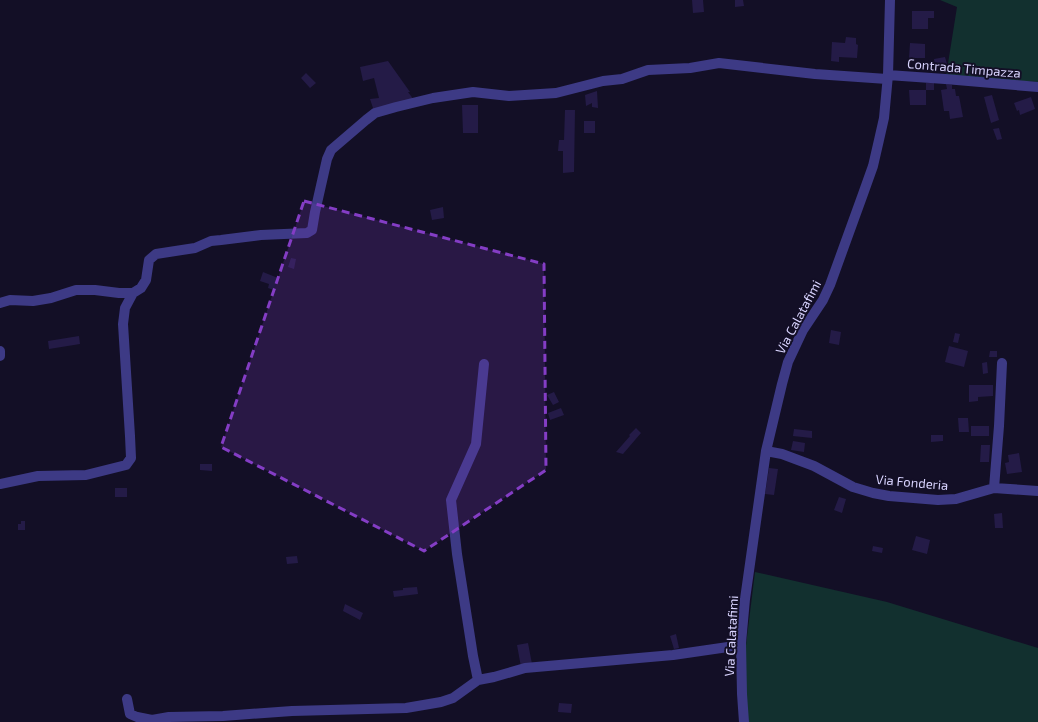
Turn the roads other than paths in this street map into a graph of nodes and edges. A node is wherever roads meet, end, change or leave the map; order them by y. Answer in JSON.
{"nodes":[{"id":1,"x":890,"y":0,"type":"edge"},
{"id":2,"x":888,"y":77,"type":"junction"},
{"id":3,"x":1038,"y":87,"type":"edge"},
{"id":4,"x":133,"y":293,"type":"junction"},
{"id":5,"x":0,"y":303,"type":"edge"},
{"id":6,"x":0,"y":351,"type":"edge"},
{"id":7,"x":0,"y":356,"type":"edge"},
{"id":8,"x":1002,"y":363,"type":"dead end"},
{"id":9,"x":484,"y":364,"type":"dead end"},
{"id":10,"x":766,"y":451,"type":"junction"},
{"id":11,"x":0,"y":484,"type":"edge"},
{"id":12,"x":994,"y":488,"type":"junction"},
{"id":13,"x":1038,"y":490,"type":"edge"},
{"id":14,"x":741,"y":643,"type":"junction"},
{"id":15,"x":478,"y":680,"type":"junction"},
{"id":16,"x":127,"y":699,"type":"dead end"},
{"id":17,"x":744,"y":722,"type":"edge"}],
"edges":[{"from":1,"to":2,"type":"street","name":"Via Calatafimi"},
{"from":2,"to":3,"type":"street","name":"Contrada Timpazza"},
{"from":2,"to":4,"type":"street","name":"Contrada Timpazza"},
{"from":2,"to":10,"type":"street","name":"Via Calatafimi"},
{"from":4,"to":5,"type":"street"},
{"from":4,"to":11,"type":"street"},
{"from":6,"to":7,"type":"street"},
{"from":8,"to":12,"type":"street"},
{"from":9,"to":15,"type":"street"},
{"from":10,"to":12,"type":"street","name":"Via Fonderia"},
{"from":10,"to":14,"type":"street","name":"Via Calatafimi"},
{"from":12,"to":13,"type":"street","name":"Via Fonderia"},
{"from":14,"to":15,"type":"street"},
{"from":14,"to":17,"type":"street","name":"Via Calatafimi"},
{"from":15,"to":16,"type":"street"}]}
